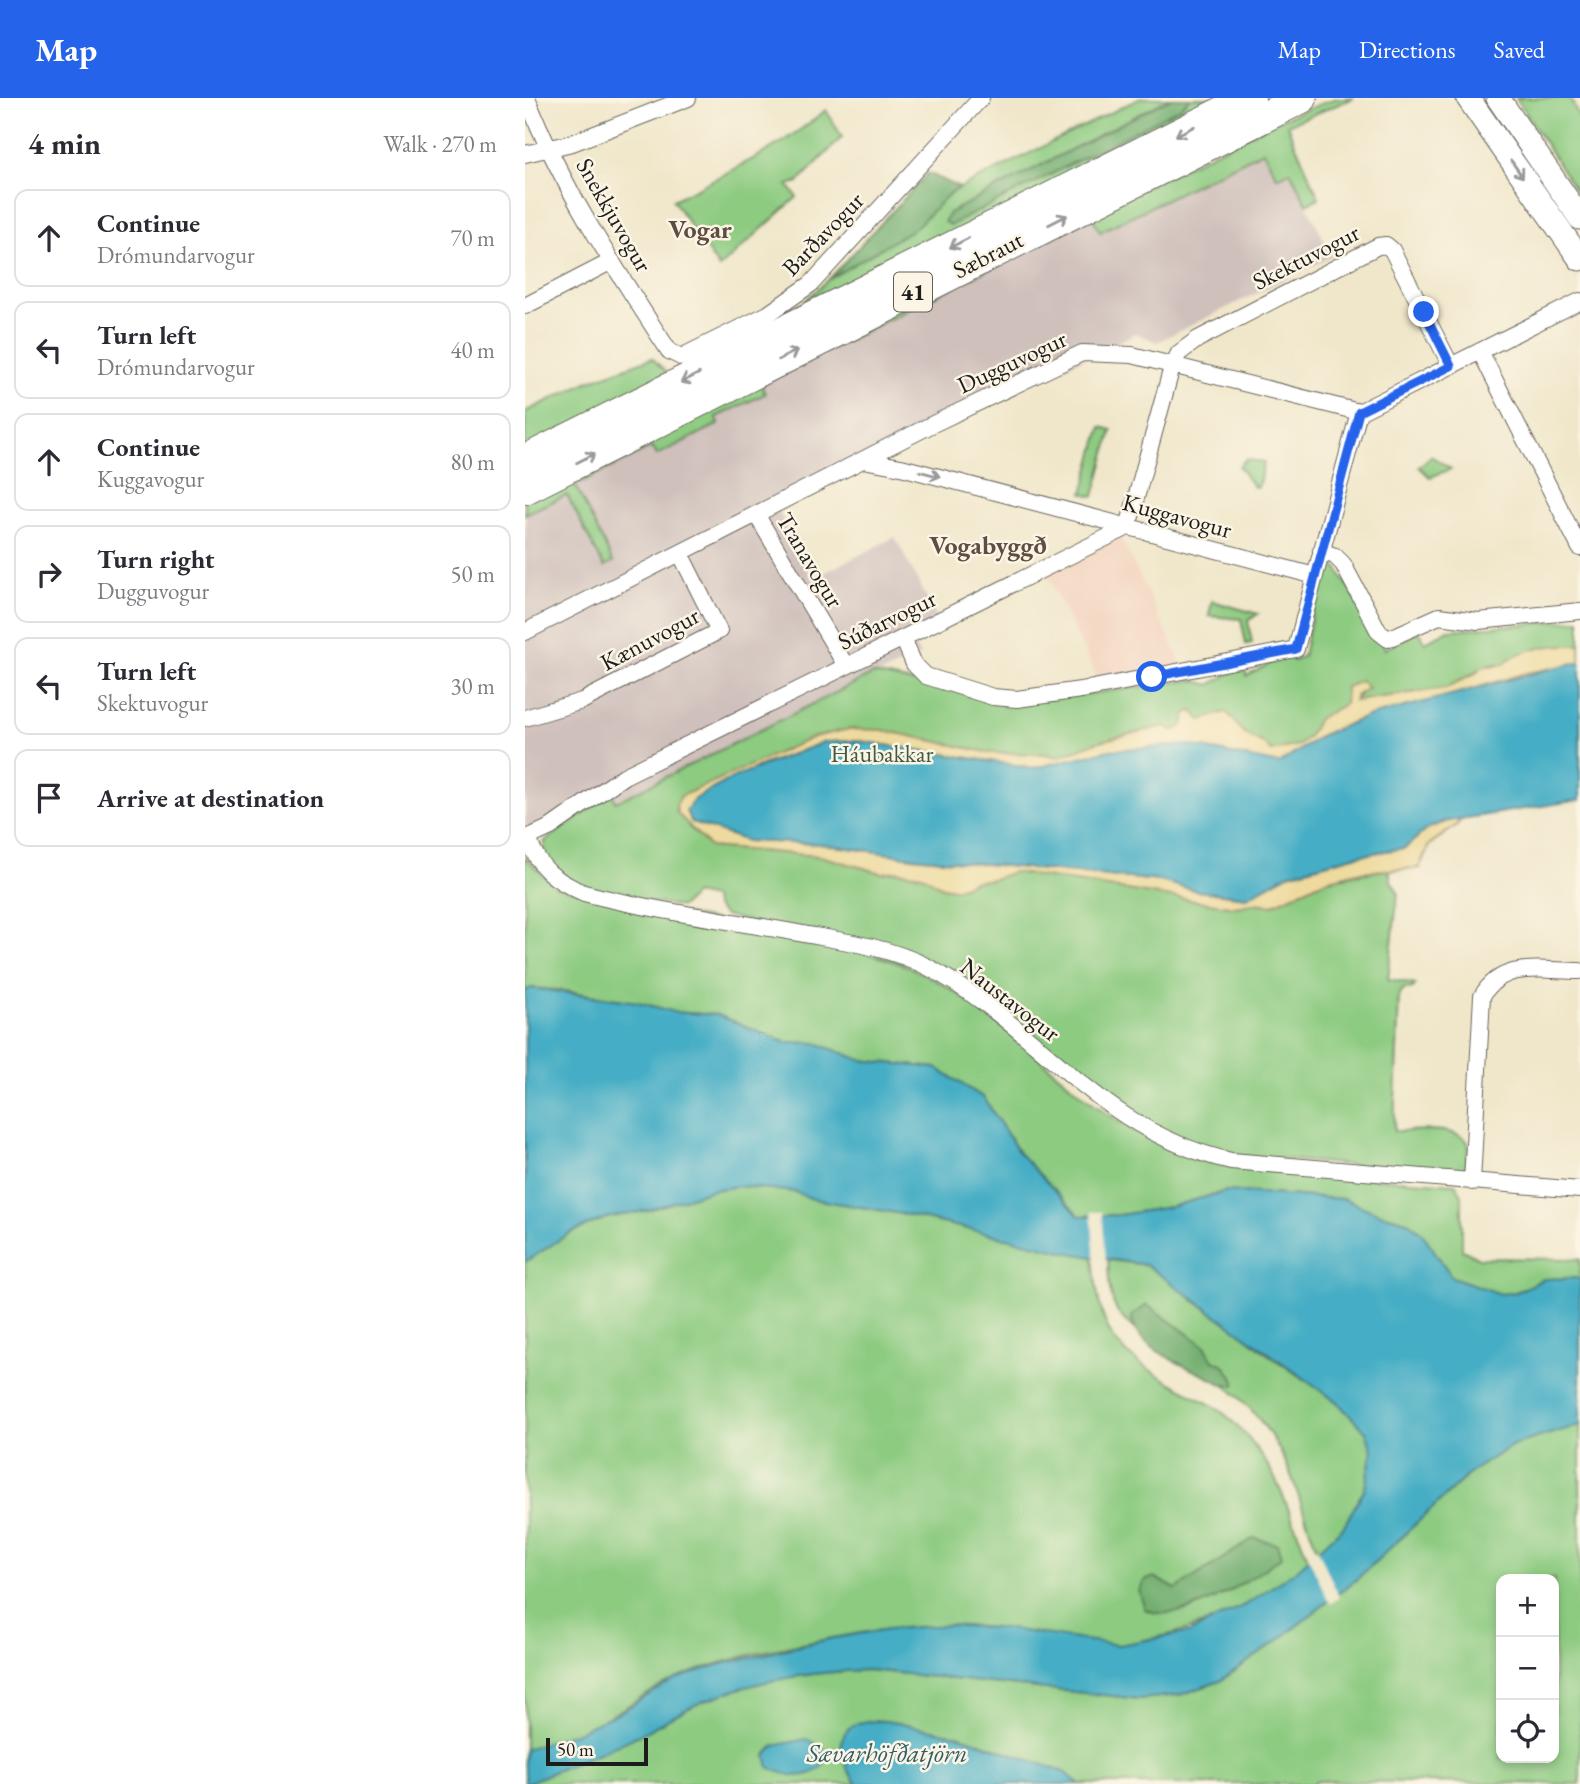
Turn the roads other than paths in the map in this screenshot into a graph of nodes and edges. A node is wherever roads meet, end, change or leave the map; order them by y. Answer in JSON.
{"nodes":[{"id":1,"x":527,"y":98,"type":"edge"},
{"id":2,"x":688,"y":98,"type":"edge"},
{"id":3,"x":981,"y":98,"type":"edge"},
{"id":4,"x":1250,"y":98,"type":"edge"},
{"id":5,"x":1302,"y":98,"type":"edge"},
{"id":6,"x":1468,"y":98,"type":"edge"},
{"id":7,"x":1498,"y":98,"type":"edge"},
{"id":8,"x":549,"y":149,"type":"junction"},
{"id":9,"x":525,"y":154,"type":"edge"},
{"id":10,"x":1580,"y":217,"type":"edge"},
{"id":11,"x":1580,"y":259,"type":"edge"},
{"id":12,"x":612,"y":261,"type":"junction"},
{"id":13,"x":1580,"y":301,"type":"edge"},
{"id":14,"x":525,"y":306,"type":"edge"},
{"id":15,"x":669,"y":351,"type":"joint"},
{"id":16,"x":1481,"y":351,"type":"junction"},
{"id":17,"x":1451,"y":366,"type":"junction"},
{"id":18,"x":1172,"y":367,"type":"junction"},
{"id":19,"x":1359,"y":412,"type":"junction"},
{"id":20,"x":525,"y":460,"type":"edge"},
{"id":21,"x":863,"y":460,"type":"junction"},
{"id":22,"x":525,"y":489,"type":"edge"},
{"id":23,"x":756,"y":514,"type":"junction"},
{"id":24,"x":1128,"y":527,"type":"junction"},
{"id":25,"x":1580,"y":548,"type":"edge"},
{"id":26,"x":1321,"y":551,"type":"junction"},
{"id":27,"x":680,"y":553,"type":"junction"},
{"id":28,"x":1315,"y":576,"type":"junction"},
{"id":29,"x":1580,"y":611,"type":"edge"},
{"id":30,"x":525,"y":632,"type":"edge"},
{"id":31,"x":903,"y":638,"type":"junction"},
{"id":32,"x":846,"y":666,"type":"junction"},
{"id":33,"x":525,"y":718,"type":"edge"},
{"id":34,"x":527,"y":838,"type":"edge"},
{"id":35,"x":1580,"y":971,"type":"edge"},
{"id":36,"x":1472,"y":1182,"type":"junction"},
{"id":37,"x":1580,"y":1190,"type":"edge"}],
"edges":[{"from":1,"to":8,"type":"street","name":"Snekkjuvogur"},
{"from":2,"to":8,"type":"street"},
{"from":3,"to":15,"type":"street","name":"Barðavogur"},
{"from":4,"to":20,"type":"highway","name":"Sæbraut","number":"41","one_way":true},
{"from":22,"to":5,"type":"highway","name":"Sæbraut","number":"41","one_way":true},
{"from":6,"to":11,"type":"street","one_way":true},
{"from":7,"to":10,"type":"street"},
{"from":8,"to":9,"type":"street"},
{"from":8,"to":12,"type":"street","name":"Snekkjuvogur"},
{"from":12,"to":14,"type":"street"},
{"from":12,"to":15,"type":"street","name":"Snekkjuvogur"},
{"from":13,"to":16,"type":"street"},
{"from":16,"to":17,"type":"street"},
{"from":16,"to":25,"type":"street"},
{"from":17,"to":18,"type":"street","name":"Skektuvogur"},
{"from":17,"to":19,"type":"street"},
{"from":18,"to":19,"type":"street","name":"Dugguvogur"},
{"from":18,"to":21,"type":"street","name":"Dugguvogur"},
{"from":18,"to":24,"type":"street"},
{"from":19,"to":26,"type":"street"},
{"from":21,"to":23,"type":"street","name":"Dugguvogur"},
{"from":21,"to":24,"type":"street","name":"Kuggavogur","one_way":true},
{"from":23,"to":27,"type":"street","name":"Dugguvogur"},
{"from":23,"to":32,"type":"street","name":"Tranavogur"},
{"from":24,"to":28,"type":"street","name":"Kuggavogur"},
{"from":24,"to":31,"type":"street","name":"Súðarvogur"},
{"from":26,"to":28,"type":"street"},
{"from":26,"to":29,"type":"street"},
{"from":27,"to":30,"type":"street","name":"Dugguvogur"},
{"from":27,"to":33,"type":"street","name":"Kænuvogur"},
{"from":28,"to":31,"type":"street"},
{"from":31,"to":32,"type":"street","name":"Súðarvogur"},
{"from":32,"to":34,"type":"street","name":"Súðarvogur"},
{"from":34,"to":36,"type":"street","name":"Naustavogur"},
{"from":35,"to":36,"type":"street"},
{"from":36,"to":37,"type":"street","name":"Naustavogur"}]}
